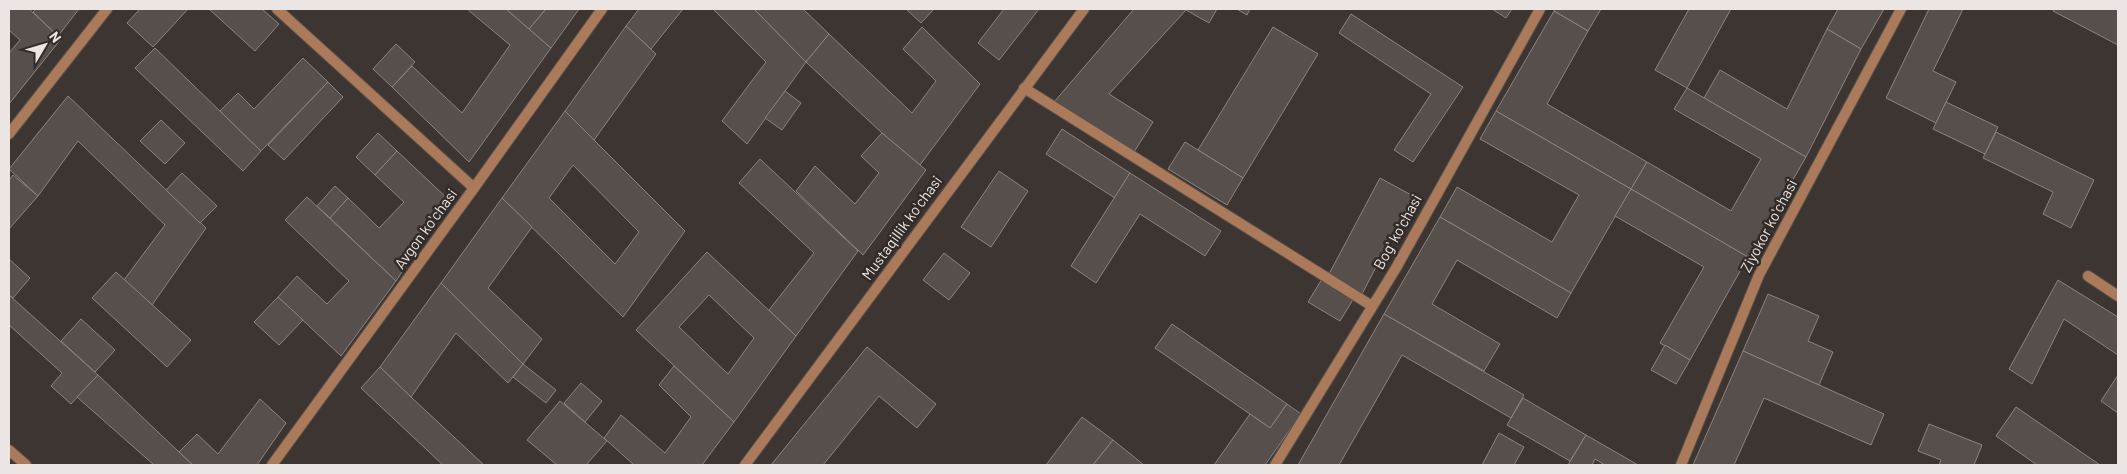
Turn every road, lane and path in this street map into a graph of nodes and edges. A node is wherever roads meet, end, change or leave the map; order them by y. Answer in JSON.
{"nodes":[{"id":1,"x":107,"y":9,"type":"edge"},
{"id":2,"x":277,"y":9,"type":"edge"},
{"id":3,"x":602,"y":9,"type":"edge"},
{"id":4,"x":1084,"y":9,"type":"edge"},
{"id":5,"x":1540,"y":9,"type":"edge"},
{"id":6,"x":1901,"y":9,"type":"edge"},
{"id":7,"x":1024,"y":88,"type":"junction"},
{"id":8,"x":9,"y":134,"type":"edge"},
{"id":9,"x":474,"y":188,"type":"junction"},
{"id":10,"x":2088,"y":276,"type":"dead end"},
{"id":11,"x":2118,"y":296,"type":"edge"},
{"id":12,"x":1372,"y":306,"type":"junction"},
{"id":13,"x":9,"y":450,"type":"edge"},
{"id":14,"x":26,"y":465,"type":"edge"},
{"id":15,"x":272,"y":465,"type":"edge"},
{"id":16,"x":744,"y":465,"type":"edge"},
{"id":17,"x":1275,"y":465,"type":"edge"},
{"id":18,"x":1681,"y":465,"type":"edge"}],
"edges":[{"from":1,"to":8,"type":"street"},
{"from":2,"to":9,"type":"street"},
{"from":3,"to":9,"type":"street","name":"Avgon koʻchasi"},
{"from":4,"to":7,"type":"street","name":"Mustaqillik koʻchasi"},
{"from":5,"to":12,"type":"street","name":"Bogʻ koʻchasi"},
{"from":6,"to":18,"type":"street","name":"Ziyokor koʻchasi"},
{"from":7,"to":12,"type":"street"},
{"from":7,"to":16,"type":"street","name":"Mustaqillik koʻchasi"},
{"from":9,"to":15,"type":"street","name":"Avgon koʻchasi"},
{"from":10,"to":11,"type":"street"},
{"from":12,"to":17,"type":"street","name":"Bogʻ koʻchasi"},
{"from":13,"to":14,"type":"street"}]}
